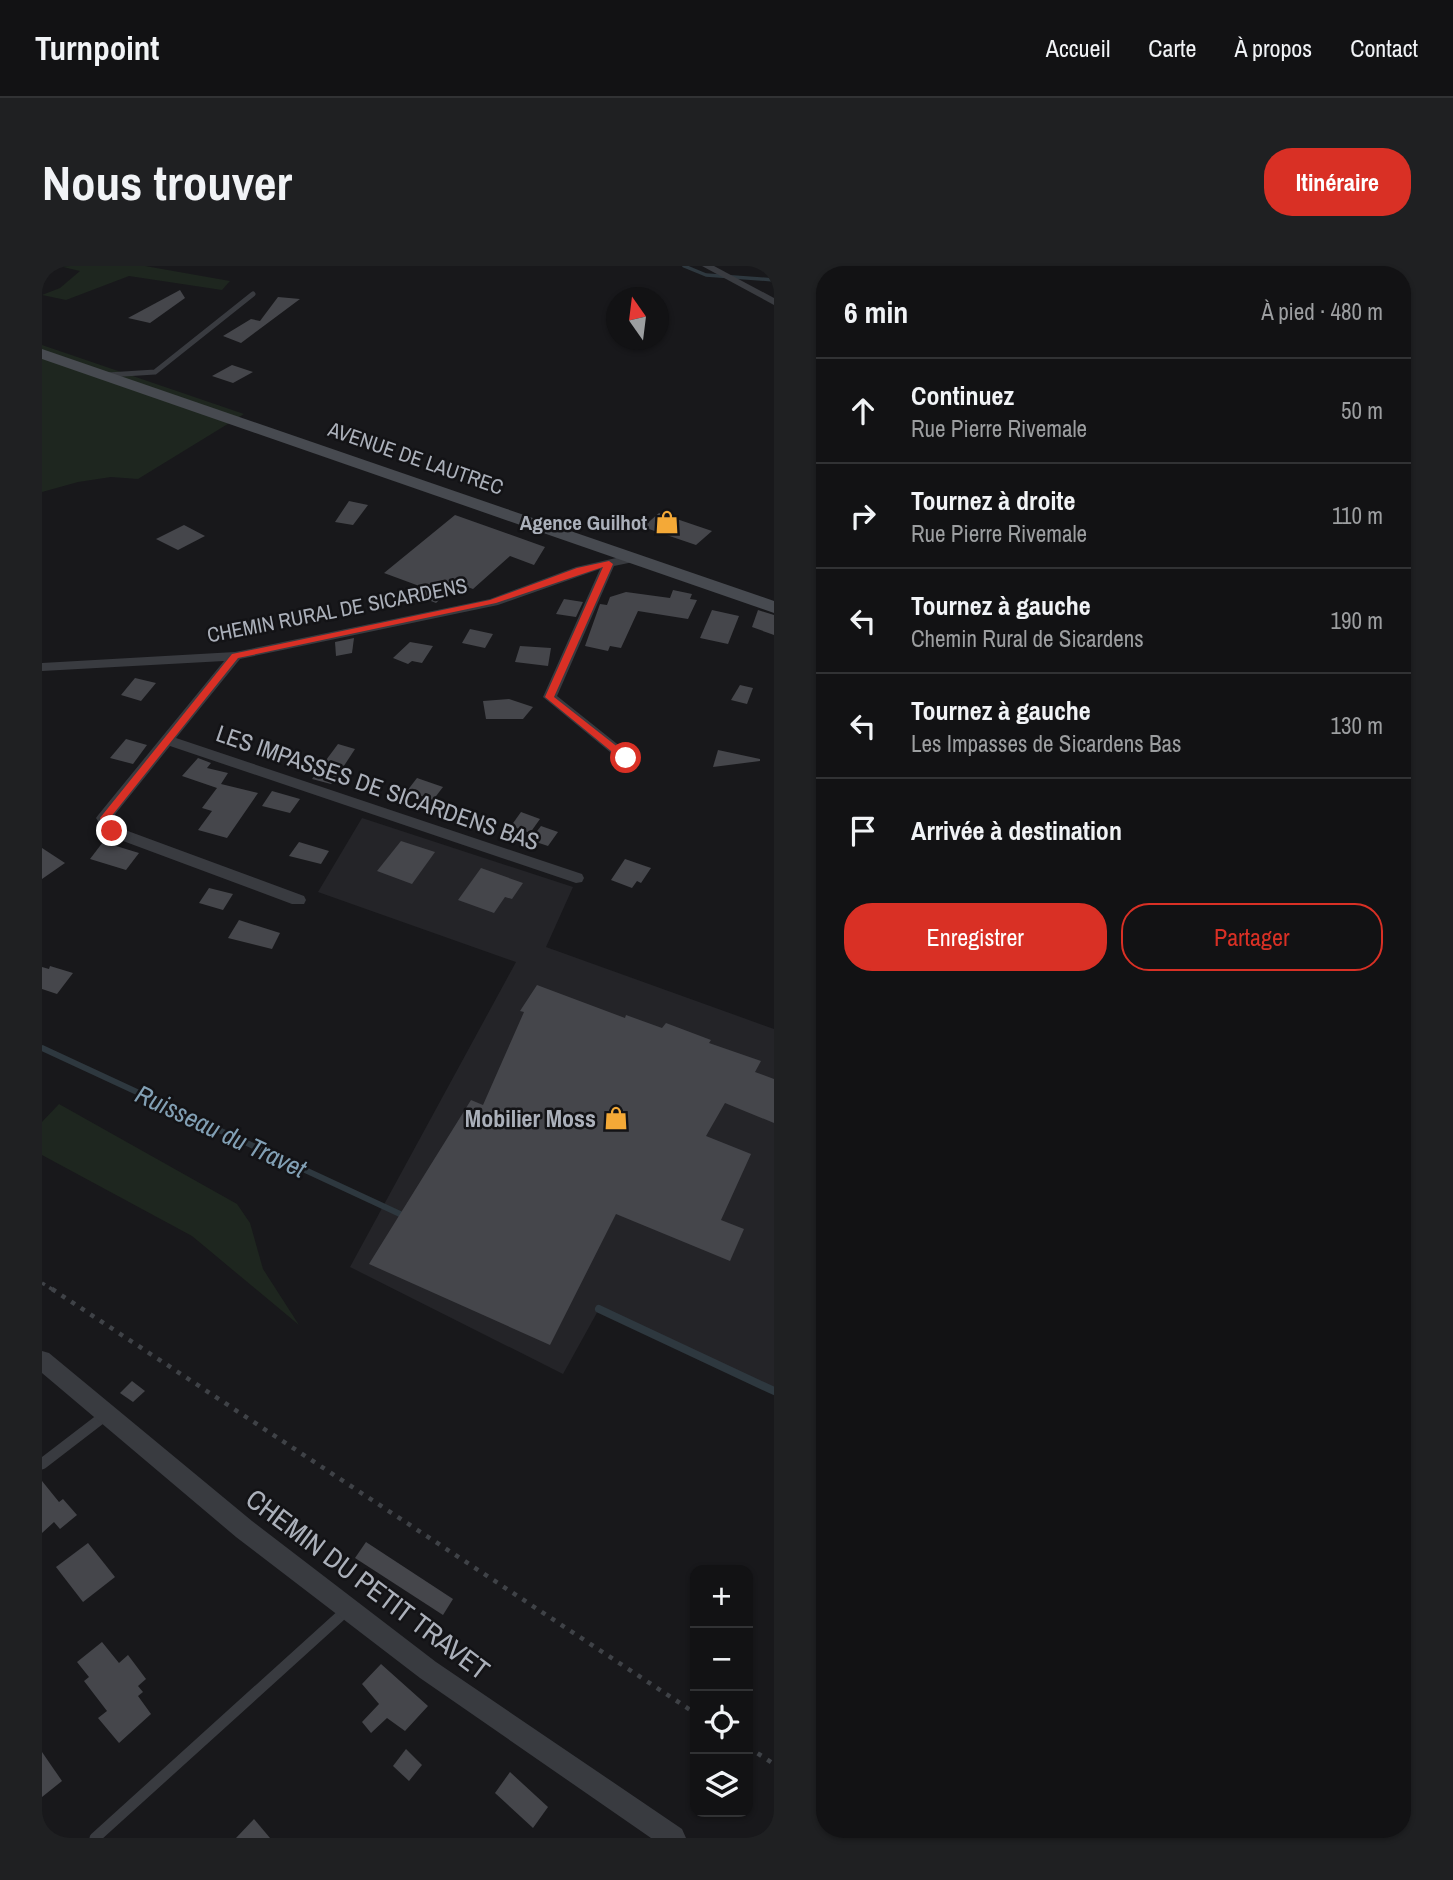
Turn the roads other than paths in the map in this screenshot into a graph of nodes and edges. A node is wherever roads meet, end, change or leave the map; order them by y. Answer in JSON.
{"nodes":[{"id":1,"x":707,"y":266,"type":"edge"},
{"id":2,"x":253,"y":294,"type":"dead end"},
{"id":3,"x":774,"y":302,"type":"edge"},
{"id":4,"x":42,"y":354,"type":"edge"},
{"id":5,"x":107,"y":375,"type":"junction"},
{"id":6,"x":634,"y":558,"type":"junction"},
{"id":7,"x":609,"y":564,"type":"junction"},
{"id":8,"x":774,"y":607,"type":"edge"},
{"id":9,"x":235,"y":656,"type":"junction"},
{"id":10,"x":42,"y":667,"type":"edge"},
{"id":11,"x":166,"y":740,"type":"junction"},
{"id":12,"x":626,"y":758,"type":"dead end"},
{"id":13,"x":576,"y":878,"type":"dead end"},
{"id":14,"x":298,"y":900,"type":"dead end"},
{"id":15,"x":42,"y":1360,"type":"edge"},
{"id":16,"x":108,"y":1413,"type":"junction"},
{"id":17,"x":42,"y":1464,"type":"edge"},
{"id":18,"x":348,"y":1609,"type":"junction"},
{"id":19,"x":95,"y":1838,"type":"edge"},
{"id":20,"x":673,"y":1838,"type":"edge"}],
"edges":[{"from":1,"to":3,"type":"street"},
{"from":2,"to":5,"type":"lane"},
{"from":4,"to":5,"type":"main road","name":"AVENUE DE LAUTREC"},
{"from":5,"to":6,"type":"main road","name":"AVENUE DE LAUTREC"},
{"from":6,"to":7,"type":"street","name":"CHEMIN RURAL DE SICARDENS"},
{"from":6,"to":8,"type":"main road","name":"AVENUE DE LAUTREC"},
{"from":7,"to":9,"type":"street","name":"CHEMIN RURAL DE SICARDENS"},
{"from":7,"to":12,"type":"street"},
{"from":9,"to":10,"type":"street","name":"CHEMIN RURAL DE SICARDENS"},
{"from":9,"to":11,"type":"street","name":"LES IMPASSES DE SICARDENS BAS"},
{"from":11,"to":13,"type":"street","name":"LES IMPASSES DE SICARDENS BAS"},
{"from":11,"to":14,"type":"street","name":"LES IMPASSES DE SICARDENS BAS"},
{"from":15,"to":16,"type":"street","name":"CHEMIN DU PETIT TRAVET"},
{"from":16,"to":17,"type":"lane"},
{"from":16,"to":18,"type":"street","name":"CHEMIN DU PETIT TRAVET"},
{"from":18,"to":19,"type":"lane"},
{"from":18,"to":20,"type":"street","name":"CHEMIN DU PETIT TRAVET"}]}
